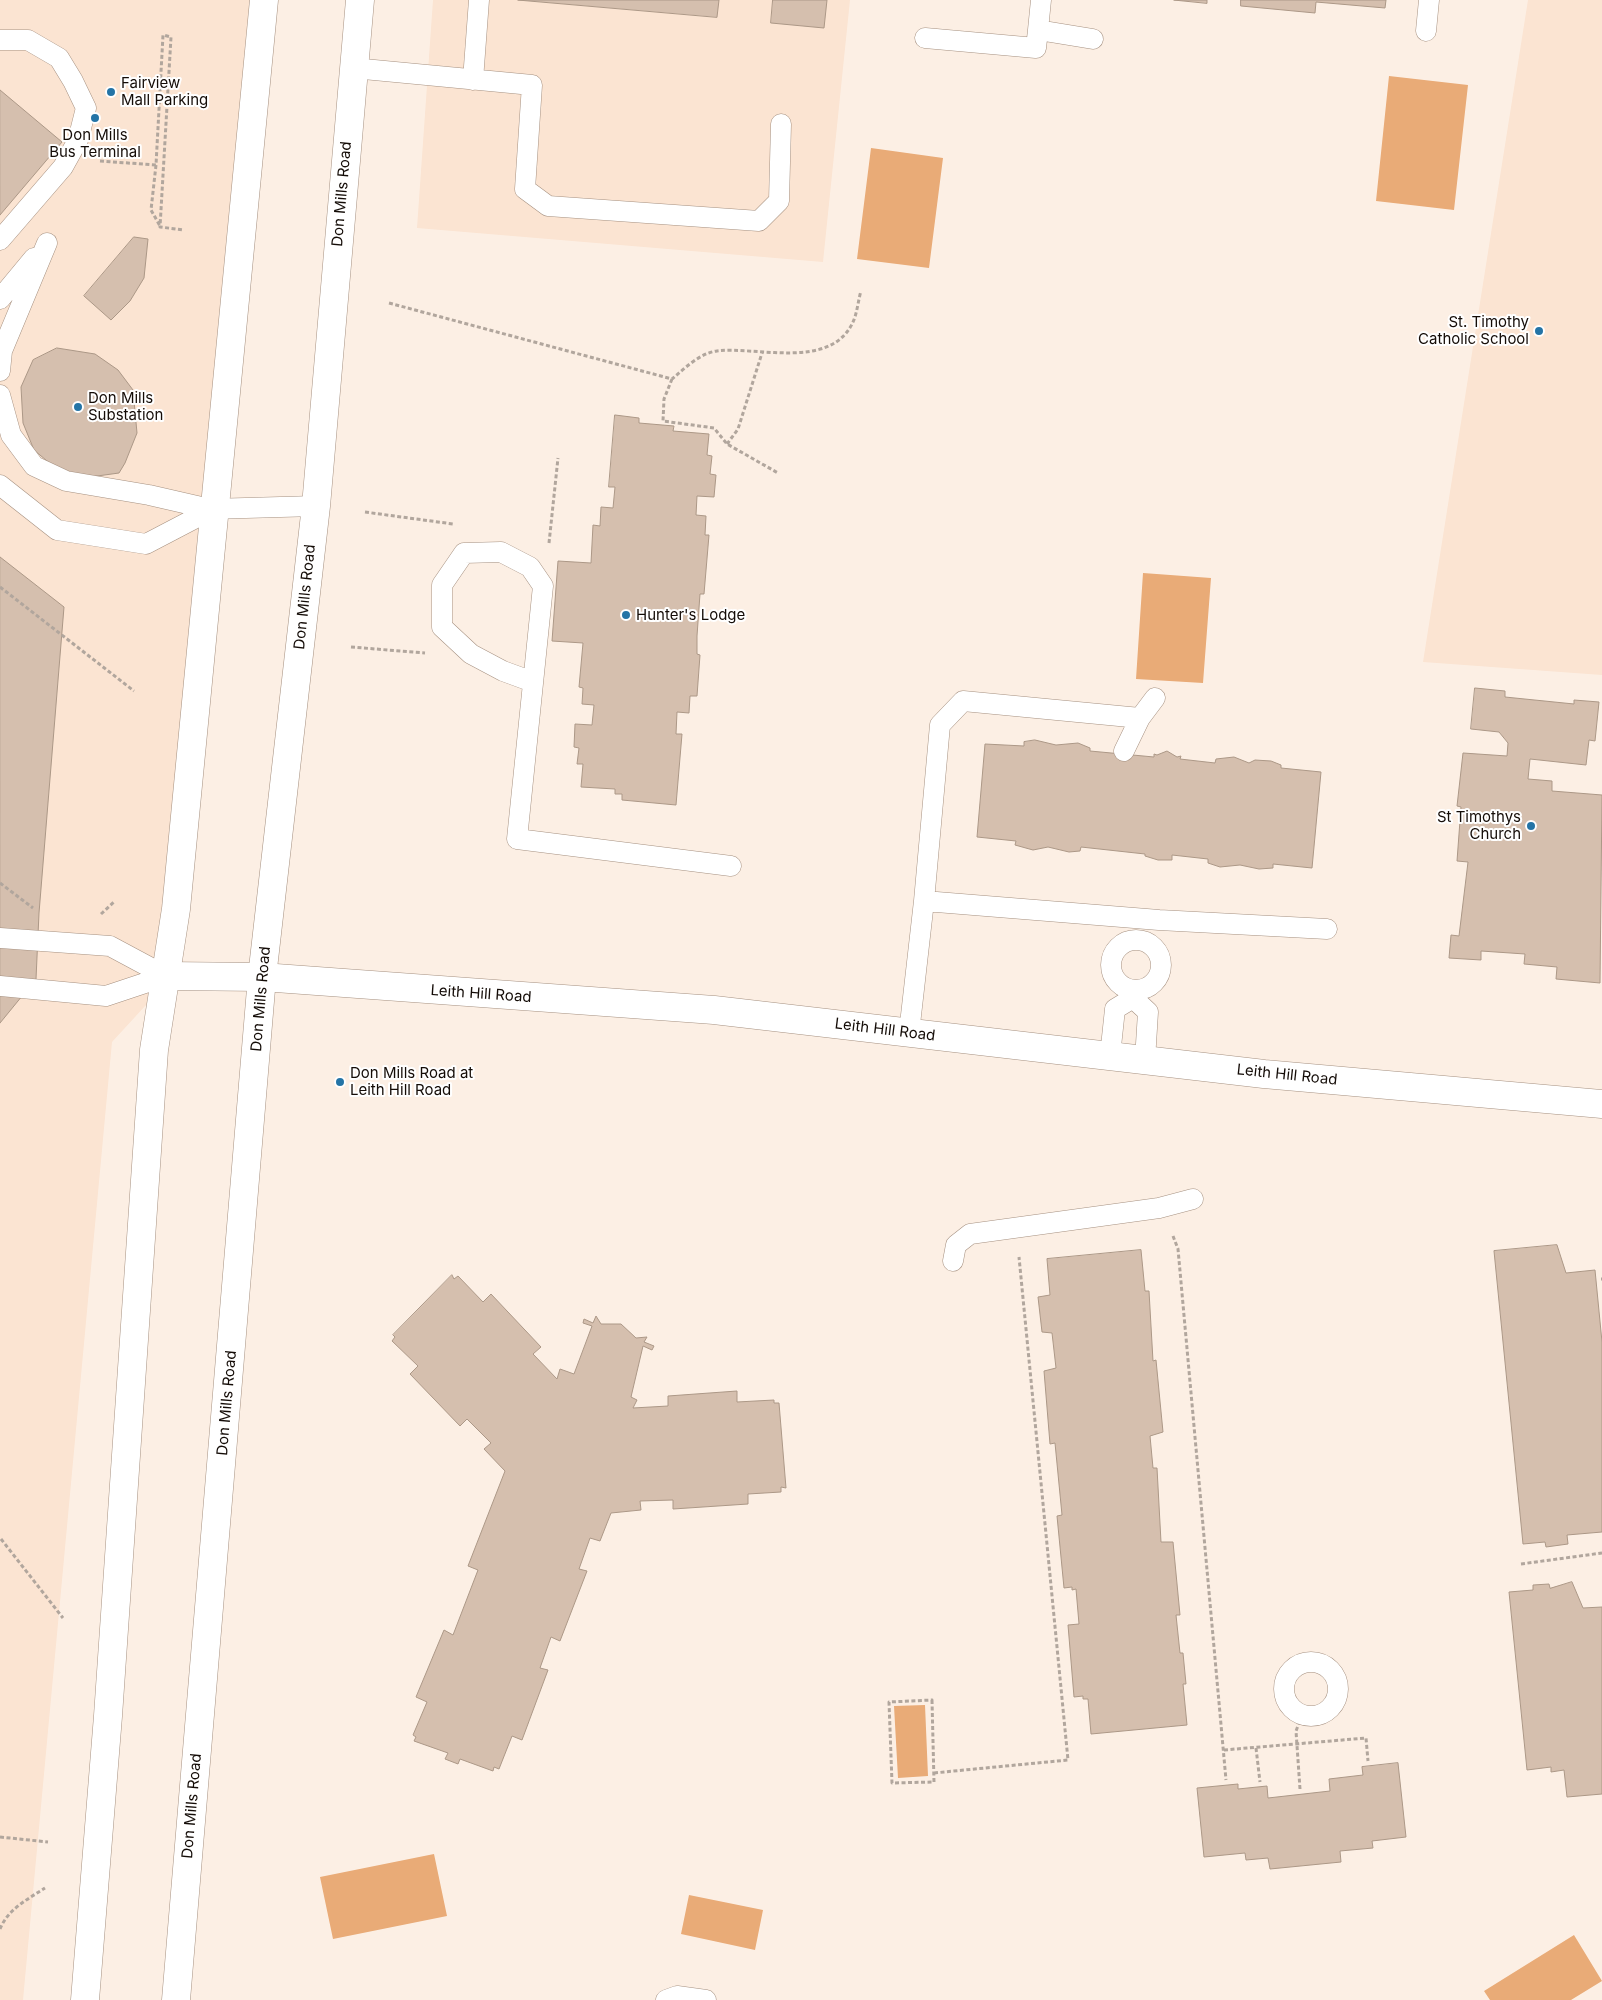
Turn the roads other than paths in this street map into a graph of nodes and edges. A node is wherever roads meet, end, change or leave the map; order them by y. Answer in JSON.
{"nodes":[{"id":1,"x":264,"y":0,"type":"edge"},
{"id":2,"x":360,"y":0,"type":"edge"},
{"id":3,"x":478,"y":0,"type":"edge"},
{"id":4,"x":1041,"y":0,"type":"edge"},
{"id":5,"x":1429,"y":0,"type":"edge"},
{"id":6,"x":1038,"y":30,"type":"junction"},
{"id":7,"x":1426,"y":31,"type":"dead end"},
{"id":8,"x":924,"y":38,"type":"dead end"},
{"id":9,"x":1093,"y":39,"type":"dead end"},
{"id":10,"x":0,"y":40,"type":"edge"},
{"id":11,"x":353,"y":68,"type":"junction"},
{"id":12,"x":474,"y":80,"type":"junction"},
{"id":13,"x":781,"y":124,"type":"dead end"},
{"id":14,"x":0,"y":240,"type":"edge"},
{"id":15,"x":0,"y":299,"type":"edge"},
{"id":16,"x":0,"y":371,"type":"edge"},
{"id":17,"x":0,"y":395,"type":"edge"},
{"id":18,"x":0,"y":485,"type":"edge"},
{"id":19,"x":316,"y":506,"type":"junction"},
{"id":20,"x":213,"y":509,"type":"junction"},
{"id":21,"x":533,"y":682,"type":"junction"},
{"id":22,"x":1155,"y":698,"type":"dead end"},
{"id":23,"x":1140,"y":718,"type":"junction"},
{"id":24,"x":1124,"y":750,"type":"dead end"},
{"id":25,"x":731,"y":866,"type":"dead end"},
{"id":26,"x":924,"y":901,"type":"junction"},
{"id":27,"x":1140,"y":919,"type":"junction"},
{"id":28,"x":1327,"y":929,"type":"dead end"},
{"id":29,"x":0,"y":938,"type":"edge"},
{"id":30,"x":1138,"y":940,"type":"junction"},
{"id":31,"x":166,"y":976,"type":"junction"},
{"id":32,"x":262,"y":977,"type":"junction"},
{"id":33,"x":0,"y":986,"type":"edge"},
{"id":34,"x":1133,"y":995,"type":"junction"},
{"id":35,"x":909,"y":1033,"type":"junction"},
{"id":36,"x":1110,"y":1056,"type":"junction"},
{"id":37,"x":1145,"y":1060,"type":"junction"},
{"id":38,"x":1602,"y":1104,"type":"edge"},
{"id":39,"x":1193,"y":1199,"type":"dead end"},
{"id":40,"x":953,"y":1262,"type":"dead end"},
{"id":41,"x":85,"y":2000,"type":"edge"},
{"id":42,"x":176,"y":2000,"type":"edge"},
{"id":43,"x":666,"y":2000,"type":"edge"},
{"id":44,"x":706,"y":2000,"type":"edge"}],
"edges":[{"from":1,"to":20,"type":"main road"},
{"from":2,"to":11,"type":"main road","name":"Don Mills Road"},
{"from":3,"to":12,"type":"lane"},
{"from":4,"to":6,"type":"lane"},
{"from":5,"to":7,"type":"lane"},
{"from":6,"to":8,"type":"lane"},
{"from":6,"to":9,"type":"lane"},
{"from":10,"to":14,"type":"lane"},
{"from":11,"to":12,"type":"lane"},
{"from":11,"to":19,"type":"main road","name":"Don Mills Road"},
{"from":12,"to":13,"type":"lane"},
{"from":15,"to":16,"type":"lane"},
{"from":17,"to":20,"type":"lane"},
{"from":18,"to":20,"type":"lane"},
{"from":19,"to":20,"type":"lane"},
{"from":19,"to":32,"type":"main road","name":"Don Mills Road"},
{"from":20,"to":31,"type":"main road"},
{"from":21,"to":21,"type":"lane"},
{"from":21,"to":25,"type":"lane"},
{"from":22,"to":23,"type":"lane"},
{"from":23,"to":24,"type":"lane"},
{"from":23,"to":26,"type":"lane"},
{"from":26,"to":27,"type":"lane"},
{"from":26,"to":35,"type":"lane"},
{"from":27,"to":28,"type":"lane"},
{"from":27,"to":30,"type":"lane"},
{"from":29,"to":31,"type":"lane"},
{"from":30,"to":34,"type":"lane"},
{"from":30,"to":34,"type":"lane"},
{"from":31,"to":32,"type":"main road","name":"Leith Hill Road"},
{"from":31,"to":33,"type":"lane"},
{"from":31,"to":41,"type":"main road"},
{"from":32,"to":35,"type":"main road","name":"Leith Hill Road"},
{"from":32,"to":42,"type":"main road","name":"Don Mills Road"},
{"from":34,"to":36,"type":"lane"},
{"from":34,"to":37,"type":"lane"},
{"from":35,"to":36,"type":"main road","name":"Leith Hill Road"},
{"from":36,"to":37,"type":"main road","name":"Leith Hill Road"},
{"from":37,"to":38,"type":"main road","name":"Leith Hill Road"},
{"from":39,"to":40,"type":"lane"},
{"from":43,"to":44,"type":"lane"}]}
